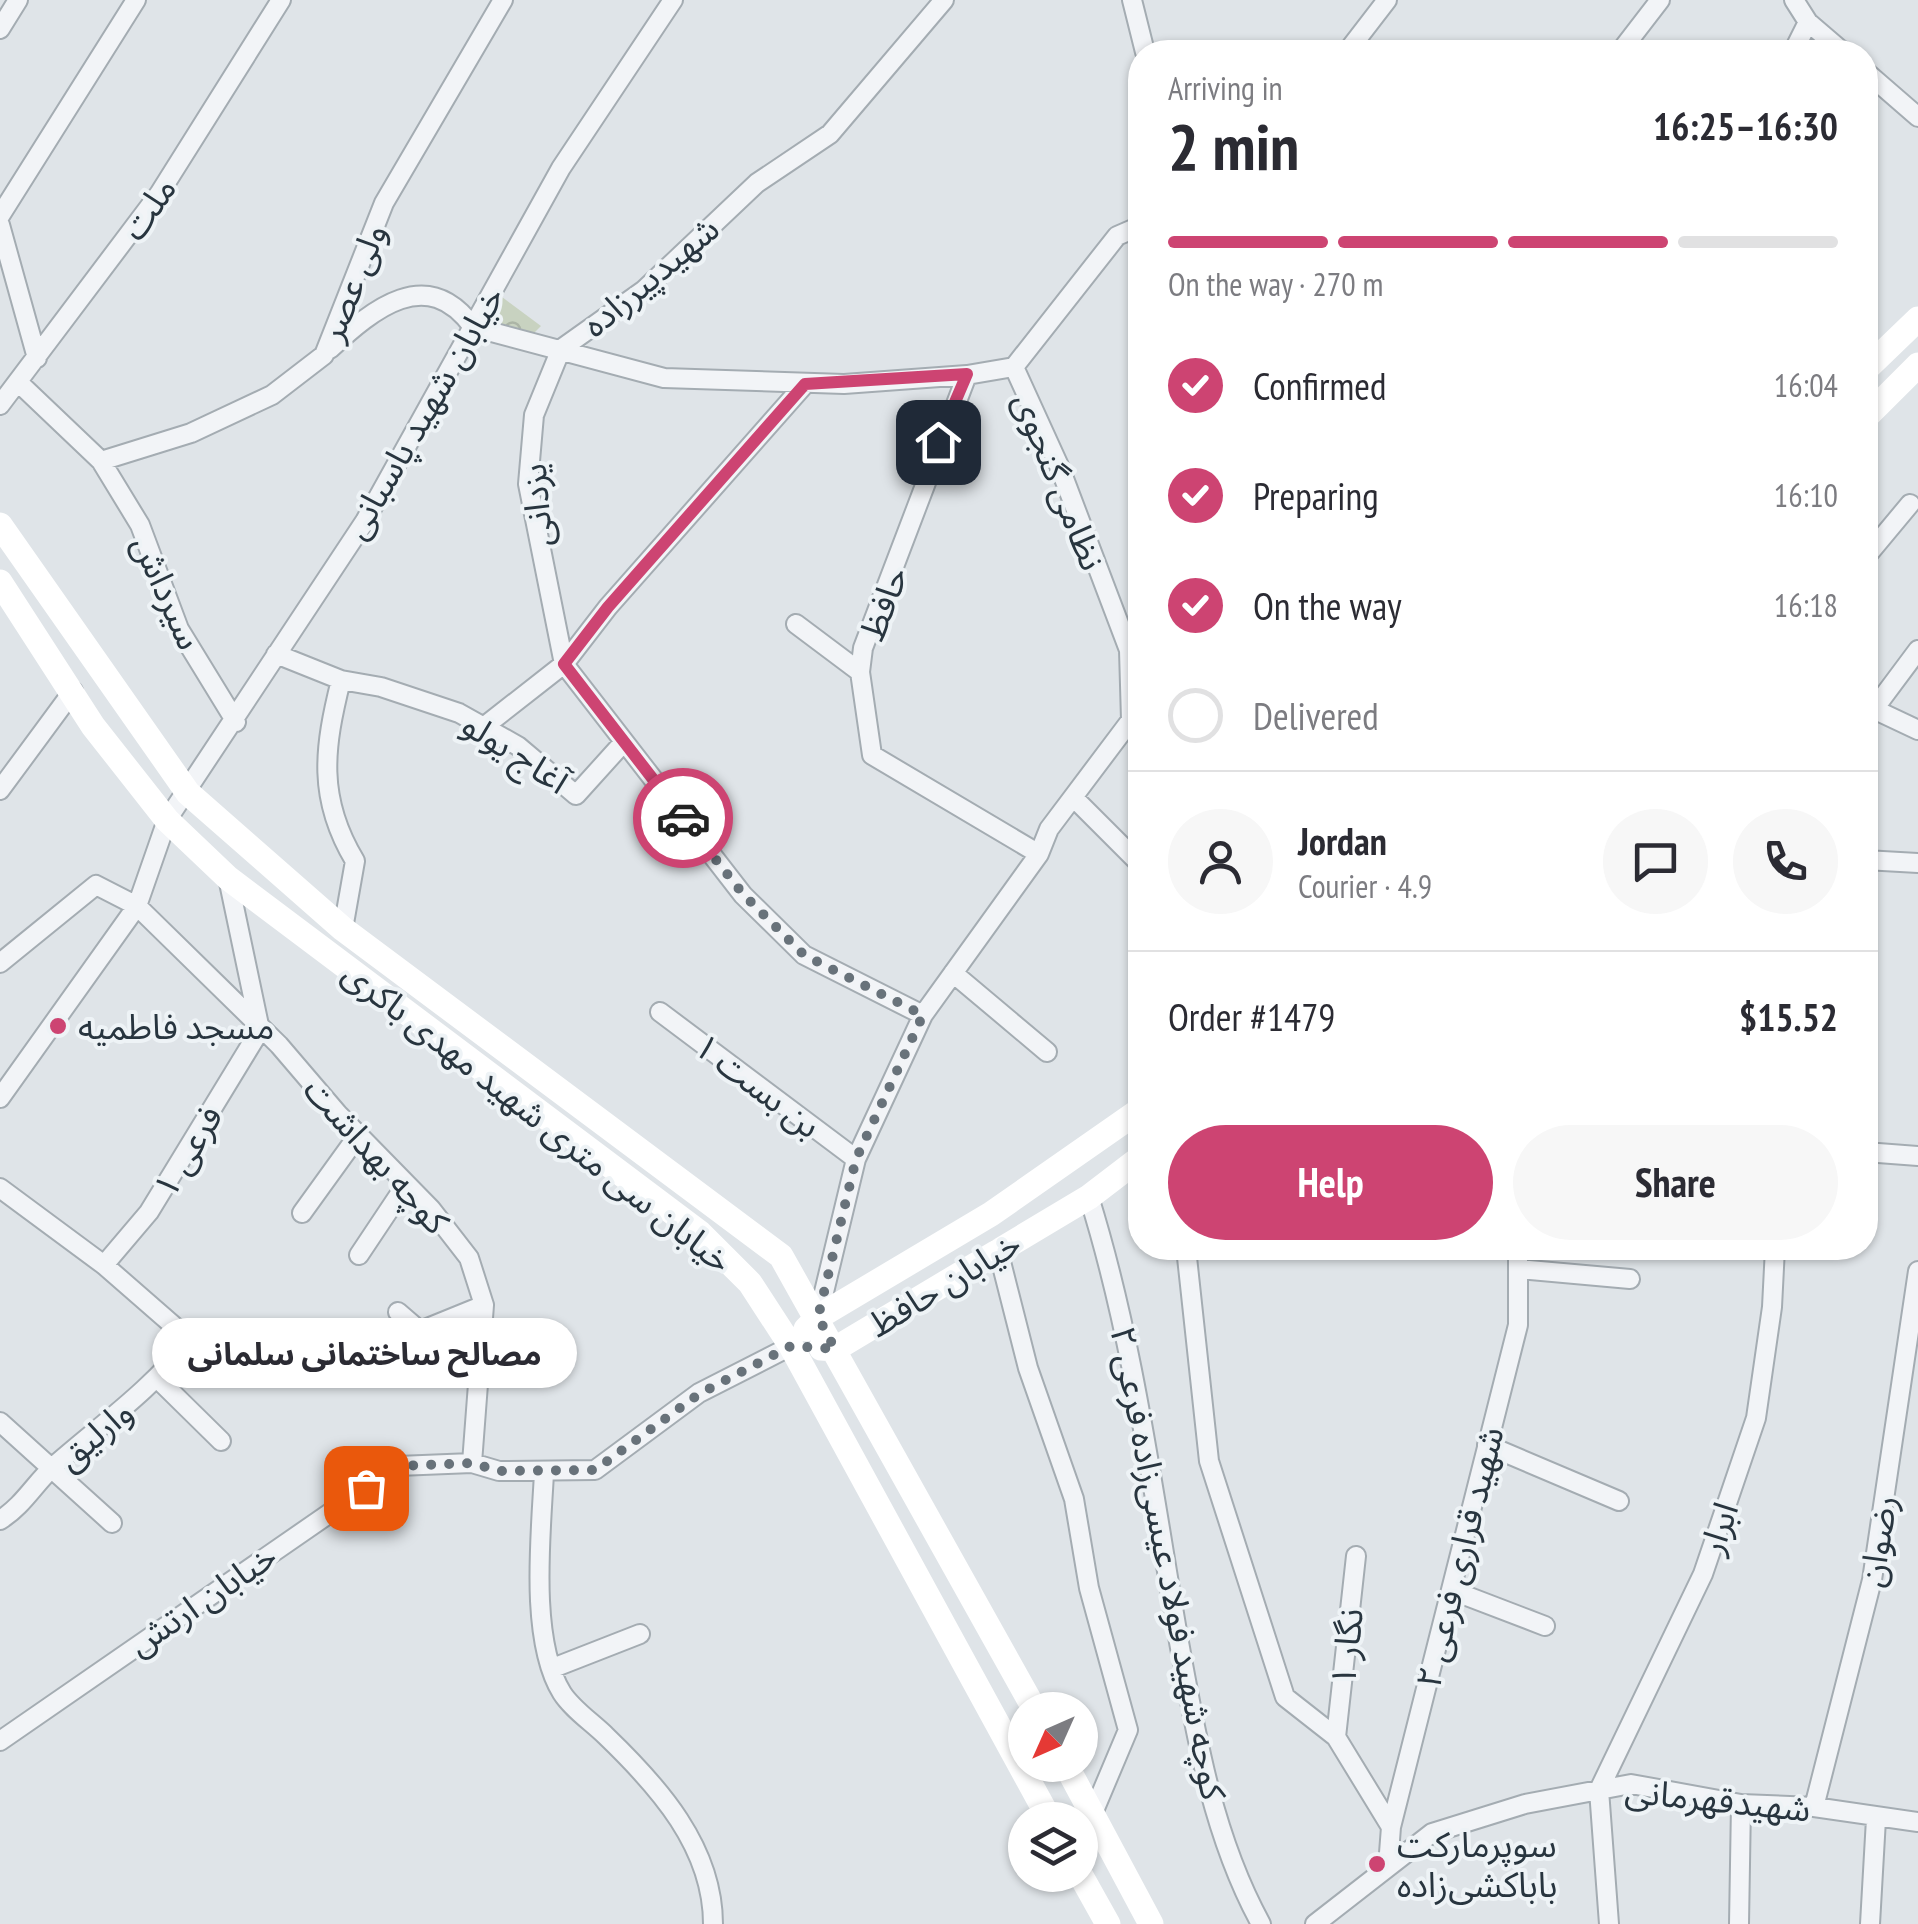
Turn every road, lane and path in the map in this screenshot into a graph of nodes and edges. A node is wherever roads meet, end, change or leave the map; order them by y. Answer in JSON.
{"nodes":[{"id":1,"x":18,"y":0,"type":"edge"},
{"id":2,"x":136,"y":0,"type":"edge"},
{"id":3,"x":281,"y":0,"type":"edge"},
{"id":4,"x":503,"y":0,"type":"edge"},
{"id":5,"x":673,"y":0,"type":"edge"},
{"id":6,"x":944,"y":0,"type":"edge"},
{"id":7,"x":1132,"y":0,"type":"edge"},
{"id":8,"x":1387,"y":0,"type":"edge"},
{"id":9,"x":1660,"y":0,"type":"edge"},
{"id":10,"x":1794,"y":0,"type":"edge"},
{"id":11,"x":1808,"y":22,"type":"junction"},
{"id":12,"x":0,"y":28,"type":"edge"},
{"id":13,"x":1142,"y":40,"type":"edge"},
{"id":14,"x":1356,"y":40,"type":"edge"},
{"id":15,"x":1629,"y":40,"type":"edge"},
{"id":16,"x":1799,"y":40,"type":"edge"},
{"id":17,"x":1829,"y":40,"type":"edge"},
{"id":18,"x":1878,"y":82,"type":"edge"},
{"id":19,"x":1918,"y":117,"type":"edge"},
{"id":20,"x":0,"y":216,"type":"edge"},
{"id":21,"x":0,"y":225,"type":"edge"},
{"id":22,"x":1128,"y":231,"type":"edge"},
{"id":23,"x":1918,"y":319,"type":"edge"},
{"id":24,"x":473,"y":327,"type":"junction"},
{"id":25,"x":561,"y":349,"type":"junction"},
{"id":26,"x":324,"y":355,"type":"junction"},
{"id":27,"x":1878,"y":357,"type":"edge"},
{"id":28,"x":38,"y":358,"type":"junction"},
{"id":29,"x":1918,"y":365,"type":"edge"},
{"id":30,"x":1014,"y":367,"type":"junction"},
{"id":31,"x":967,"y":374,"type":"junction"},
{"id":32,"x":18,"y":382,"type":"junction"},
{"id":33,"x":805,"y":384,"type":"junction"},
{"id":34,"x":0,"y":405,"type":"edge"},
{"id":35,"x":1878,"y":405,"type":"edge"},
{"id":36,"x":101,"y":461,"type":"junction"},
{"id":37,"x":1910,"y":504,"type":"dead end"},
{"id":38,"x":0,"y":525,"type":"edge"},
{"id":39,"x":1878,"y":542,"type":"edge"},
{"id":40,"x":0,"y":582,"type":"edge"},
{"id":41,"x":796,"y":624,"type":"dead end"},
{"id":42,"x":1128,"y":627,"type":"edge"},
{"id":43,"x":1918,"y":650,"type":"edge"},
{"id":44,"x":276,"y":654,"type":"junction"},
{"id":45,"x":564,"y":664,"type":"junction"},
{"id":46,"x":860,"y":672,"type":"junction"},
{"id":47,"x":341,"y":680,"type":"junction"},
{"id":48,"x":73,"y":691,"type":"junction"},
{"id":49,"x":1878,"y":698,"type":"edge"},
{"id":50,"x":1878,"y":711,"type":"edge"},
{"id":51,"x":236,"y":722,"type":"junction"},
{"id":52,"x":1128,"y":725,"type":"edge"},
{"id":53,"x":481,"y":729,"type":"junction"},
{"id":54,"x":1918,"y":730,"type":"edge"},
{"id":55,"x":623,"y":743,"type":"junction"},
{"id":56,"x":2,"y":782,"type":"edge"},
{"id":57,"x":188,"y":793,"type":"junction"},
{"id":58,"x":1073,"y":797,"type":"junction"},
{"id":59,"x":167,"y":820,"type":"junction"},
{"id":60,"x":1128,"y":852,"type":"edge"},
{"id":61,"x":1039,"y":854,"type":"junction"},
{"id":62,"x":1878,"y":860,"type":"edge"},
{"id":63,"x":1918,"y":862,"type":"edge"},
{"id":64,"x":228,"y":878,"type":"junction"},
{"id":65,"x":137,"y":906,"type":"junction"},
{"id":66,"x":343,"y":928,"type":"junction"},
{"id":67,"x":0,"y":963,"type":"edge"},
{"id":68,"x":954,"y":973,"type":"junction"},
{"id":69,"x":660,"y":1012,"type":"dead end"},
{"id":70,"x":923,"y":1015,"type":"junction"},
{"id":71,"x":260,"y":1030,"type":"junction"},
{"id":72,"x":1047,"y":1052,"type":"dead end"},
{"id":73,"x":1,"y":1095,"type":"edge"},
{"id":74,"x":1128,"y":1118,"type":"edge"},
{"id":75,"x":359,"y":1134,"type":"junction"},
{"id":76,"x":1878,"y":1153,"type":"edge"},
{"id":77,"x":1918,"y":1156,"type":"edge"},
{"id":78,"x":856,"y":1159,"type":"junction"},
{"id":79,"x":1128,"y":1167,"type":"edge"},
{"id":80,"x":406,"y":1186,"type":"junction"},
{"id":81,"x":0,"y":1188,"type":"edge"},
{"id":82,"x":1090,"y":1197,"type":"junction"},
{"id":83,"x":302,"y":1213,"type":"dead end"},
{"id":84,"x":998,"y":1250,"type":"junction"},
{"id":85,"x":359,"y":1255,"type":"dead end"},
{"id":86,"x":1187,"y":1260,"type":"edge"},
{"id":87,"x":1518,"y":1260,"type":"edge"},
{"id":88,"x":1774,"y":1260,"type":"edge"},
{"id":89,"x":104,"y":1264,"type":"junction"},
{"id":90,"x":1518,"y":1269,"type":"junction"},
{"id":91,"x":1918,"y":1270,"type":"edge"},
{"id":92,"x":1630,"y":1280,"type":"dead end"},
{"id":93,"x":484,"y":1306,"type":"junction"},
{"id":94,"x":398,"y":1312,"type":"dead end"},
{"id":95,"x":818,"y":1317,"type":"junction"},
{"id":96,"x":791,"y":1346,"type":"junction"},
{"id":97,"x":835,"y":1349,"type":"junction"},
{"id":98,"x":159,"y":1380,"type":"junction"},
{"id":99,"x":0,"y":1422,"type":"edge"},
{"id":100,"x":221,"y":1441,"type":"dead end"},
{"id":101,"x":1487,"y":1445,"type":"junction"},
{"id":102,"x":472,"y":1463,"type":"junction"},
{"id":103,"x":49,"y":1470,"type":"junction"},
{"id":104,"x":544,"y":1473,"type":"junction"},
{"id":105,"x":1620,"y":1501,"type":"dead end"},
{"id":106,"x":0,"y":1520,"type":"edge"},
{"id":107,"x":112,"y":1522,"type":"dead end"},
{"id":108,"x":1356,"y":1556,"type":"dead end"},
{"id":109,"x":1450,"y":1590,"type":"junction"},
{"id":110,"x":1545,"y":1626,"type":"dead end"},
{"id":111,"x":640,"y":1634,"type":"dead end"},
{"id":112,"x":552,"y":1668,"type":"junction"},
{"id":113,"x":1026,"y":1692,"type":"edge"},
{"id":114,"x":1336,"y":1738,"type":"junction"},
{"id":115,"x":0,"y":1742,"type":"edge"},
{"id":116,"x":1599,"y":1790,"type":"junction"},
{"id":117,"x":1040,"y":1802,"type":"edge"},
{"id":118,"x":1097,"y":1802,"type":"edge"},
{"id":119,"x":1741,"y":1804,"type":"junction"},
{"id":120,"x":1814,"y":1806,"type":"junction"},
{"id":121,"x":1876,"y":1819,"type":"junction"},
{"id":122,"x":1918,"y":1822,"type":"edge"},
{"id":123,"x":1098,"y":1824,"type":"edge"},
{"id":124,"x":1391,"y":1827,"type":"junction"},
{"id":125,"x":1388,"y":1866,"type":"junction"},
{"id":126,"x":1090,"y":1892,"type":"edge"},
{"id":127,"x":712,"y":1924,"type":"edge"},
{"id":128,"x":1108,"y":1924,"type":"edge"},
{"id":129,"x":1151,"y":1924,"type":"edge"},
{"id":130,"x":1261,"y":1924,"type":"edge"},
{"id":131,"x":1315,"y":1924,"type":"edge"},
{"id":132,"x":1609,"y":1924,"type":"edge"},
{"id":133,"x":1738,"y":1924,"type":"edge"},
{"id":134,"x":1870,"y":1924,"type":"edge"}],
"edges":[{"from":1,"to":12,"type":"street"},
{"from":2,"to":20,"type":"street"},
{"from":3,"to":28,"type":"street","name":"ملت"},
{"from":4,"to":26,"type":"street","name":"ولی عصر"},
{"from":5,"to":24,"type":"street","name":"خیابان شهید پاسبانی"},
{"from":6,"to":25,"type":"street","name":"شهیدپیرزاده"},
{"from":7,"to":13,"type":"street"},
{"from":8,"to":14,"type":"street"},
{"from":9,"to":15,"type":"street"},
{"from":10,"to":11,"type":"street"},
{"from":11,"to":16,"type":"street"},
{"from":11,"to":17,"type":"street"},
{"from":18,"to":19,"type":"street"},
{"from":21,"to":28,"type":"street"},
{"from":22,"to":30,"type":"street","name":"نظامی گنجوی"},
{"from":23,"to":27,"type":"main road"},
{"from":24,"to":25,"type":"street"},
{"from":24,"to":26,"type":"street"},
{"from":24,"to":44,"type":"street","name":"خیابان شهید پاسبانی"},
{"from":25,"to":33,"type":"street","name":"شهیدپیرزاده"},
{"from":25,"to":45,"type":"street","name":"یزدانی"},
{"from":26,"to":36,"type":"street","name":"ولی عصر"},
{"from":28,"to":32,"type":"street","name":"ملت"},
{"from":29,"to":35,"type":"main road"},
{"from":30,"to":31,"type":"street"},
{"from":30,"to":42,"type":"street","name":"نظامی گنجوی"},
{"from":31,"to":33,"type":"street","name":"شهیدپیرزاده"},
{"from":31,"to":46,"type":"street","name":"حافظ"},
{"from":32,"to":34,"type":"street","name":"ملت"},
{"from":32,"to":36,"type":"street"},
{"from":33,"to":45,"type":"street"},
{"from":36,"to":51,"type":"street","name":"سیرداش"},
{"from":37,"to":39,"type":"street"},
{"from":38,"to":57,"type":"main road","name":"خیابان سی متری شهید مهدی باکری"},
{"from":40,"to":48,"type":"main road","name":"خیابان سی متری شهید مهدی باکری"},
{"from":41,"to":46,"type":"street"},
{"from":43,"to":49,"type":"street"},
{"from":44,"to":47,"type":"street","name":"آغاج یولو"},
{"from":44,"to":51,"type":"street","name":"خیابان شهید پاسبانی"},
{"from":45,"to":53,"type":"street"},
{"from":45,"to":55,"type":"street"},
{"from":46,"to":61,"type":"street","name":"حافظ"},
{"from":47,"to":53,"type":"street","name":"آغاج یولو"},
{"from":47,"to":66,"type":"street"},
{"from":48,"to":56,"type":"street"},
{"from":48,"to":59,"type":"main road","name":"خیابان سی متری شهید مهدی باکری"},
{"from":50,"to":54,"type":"street"},
{"from":51,"to":57,"type":"street","name":"خیابان شهید پاسبانی"},
{"from":52,"to":58,"type":"street","name":"نظامی گنجوی"},
{"from":53,"to":55,"type":"street","name":"آغاج یولو"},
{"from":55,"to":70,"type":"street"},
{"from":57,"to":59,"type":"street","name":"خیابان شهید پاسبانی"},
{"from":57,"to":66,"type":"main road","name":"خیابان سی متری شهید مهدی باکری"},
{"from":58,"to":60,"type":"street"},
{"from":58,"to":61,"type":"street","name":"نظامی گنجوی"},
{"from":59,"to":64,"type":"main road","name":"خیابان سی متری شهید مهدی باکری"},
{"from":59,"to":65,"type":"street","name":"خیابان شهید پاسبانی"},
{"from":61,"to":68,"type":"street","name":"نظامی گنجوی"},
{"from":62,"to":63,"type":"street"},
{"from":64,"to":71,"type":"street"},
{"from":64,"to":96,"type":"main road","name":"خیابان سی متری شهید مهدی باکری"},
{"from":65,"to":67,"type":"street"},
{"from":65,"to":71,"type":"street","name":"کوچه بهداشت"},
{"from":65,"to":73,"type":"street","name":"خیابان شهید پاسبانی"},
{"from":66,"to":95,"type":"main road","name":"خیابان سی متری شهید مهدی باکری"},
{"from":68,"to":70,"type":"street","name":"نظامی گنجوی"},
{"from":68,"to":72,"type":"street"},
{"from":69,"to":78,"type":"street","name":"بن بست ۱"},
{"from":70,"to":78,"type":"street","name":"نظامی گنجوی"},
{"from":71,"to":75,"type":"street","name":"کوچه بهداشت"},
{"from":71,"to":89,"type":"street","name":"فرعی ۱"},
{"from":74,"to":95,"type":"main road","name":"خیابان حافظ"},
{"from":75,"to":80,"type":"street","name":"کوچه بهداشت"},
{"from":75,"to":83,"type":"street"},
{"from":76,"to":77,"type":"street"},
{"from":78,"to":95,"type":"street","name":"نظامی گنجوی"},
{"from":79,"to":82,"type":"main road","name":"خیابان حافظ"},
{"from":80,"to":85,"type":"street"},
{"from":80,"to":93,"type":"street","name":"کوچه بهداشت"},
{"from":81,"to":89,"type":"street"},
{"from":82,"to":84,"type":"main road","name":"خیابان حافظ"},
{"from":82,"to":130,"type":"street","name":"کوچه شهید فولاد عیسی‌زاده فرعی ۲"},
{"from":84,"to":97,"type":"main road","name":"خیابان حافظ"},
{"from":84,"to":118,"type":"street"},
{"from":86,"to":114,"type":"street"},
{"from":87,"to":90,"type":"street","name":"شهید قراری فرعی ۲"},
{"from":88,"to":116,"type":"street","name":"ابرار"},
{"from":89,"to":98,"type":"street","name":"وارلیق"},
{"from":90,"to":92,"type":"street"},
{"from":90,"to":101,"type":"street","name":"شهید قراری فرعی ۲"},
{"from":91,"to":120,"type":"street","name":"رضوان"},
{"from":93,"to":94,"type":"street"},
{"from":93,"to":102,"type":"street","name":"کوچه بهداشت"},
{"from":95,"to":96,"type":"main road","name":"خیابان حافظ"},
{"from":95,"to":97,"type":"main road","name":"خیابان سی متری شهید مهدی باکری"},
{"from":96,"to":97,"type":"main road","name":"خیابان حافظ"},
{"from":96,"to":104,"type":"street","name":"خیابان ارتش"},
{"from":96,"to":117,"type":"main road","name":"خیابان سی متری شهید مهدی باکری"},
{"from":97,"to":113,"type":"main road","name":"خیابان سی متری شهید مهدی باکری"},
{"from":98,"to":100,"type":"street"},
{"from":98,"to":103,"type":"street","name":"وارلیق"},
{"from":99,"to":103,"type":"street"},
{"from":101,"to":105,"type":"street"},
{"from":101,"to":109,"type":"street","name":"شهید قراری فرعی ۲"},
{"from":102,"to":104,"type":"street","name":"خیابان ارتش"},
{"from":102,"to":115,"type":"street","name":"خیابان ارتش"},
{"from":103,"to":106,"type":"street","name":"وارلیق"},
{"from":103,"to":107,"type":"street"},
{"from":104,"to":112,"type":"street"},
{"from":108,"to":114,"type":"street","name":"نگار ۱"},
{"from":109,"to":110,"type":"street"},
{"from":109,"to":124,"type":"street","name":"شهید قراری فرعی ۲"},
{"from":111,"to":112,"type":"street"},
{"from":112,"to":127,"type":"street"},
{"from":114,"to":124,"type":"street"},
{"from":116,"to":119,"type":"street","name":"شهیدقهرمانی"},
{"from":116,"to":125,"type":"street","name":"شهیدقهرمانی"},
{"from":116,"to":132,"type":"street"},
{"from":119,"to":120,"type":"street","name":"شهیدقهرمانی"},
{"from":119,"to":133,"type":"street"},
{"from":120,"to":121,"type":"street","name":"شهیدقهرمانی"},
{"from":121,"to":122,"type":"street","name":"شهیدقهرمانی"},
{"from":121,"to":134,"type":"street"},
{"from":123,"to":129,"type":"main road"},
{"from":124,"to":125,"type":"street","name":"شهید قراری فرعی ۲"},
{"from":125,"to":131,"type":"street","name":"شهیدقهرمانی"},
{"from":126,"to":128,"type":"main road"}]}
